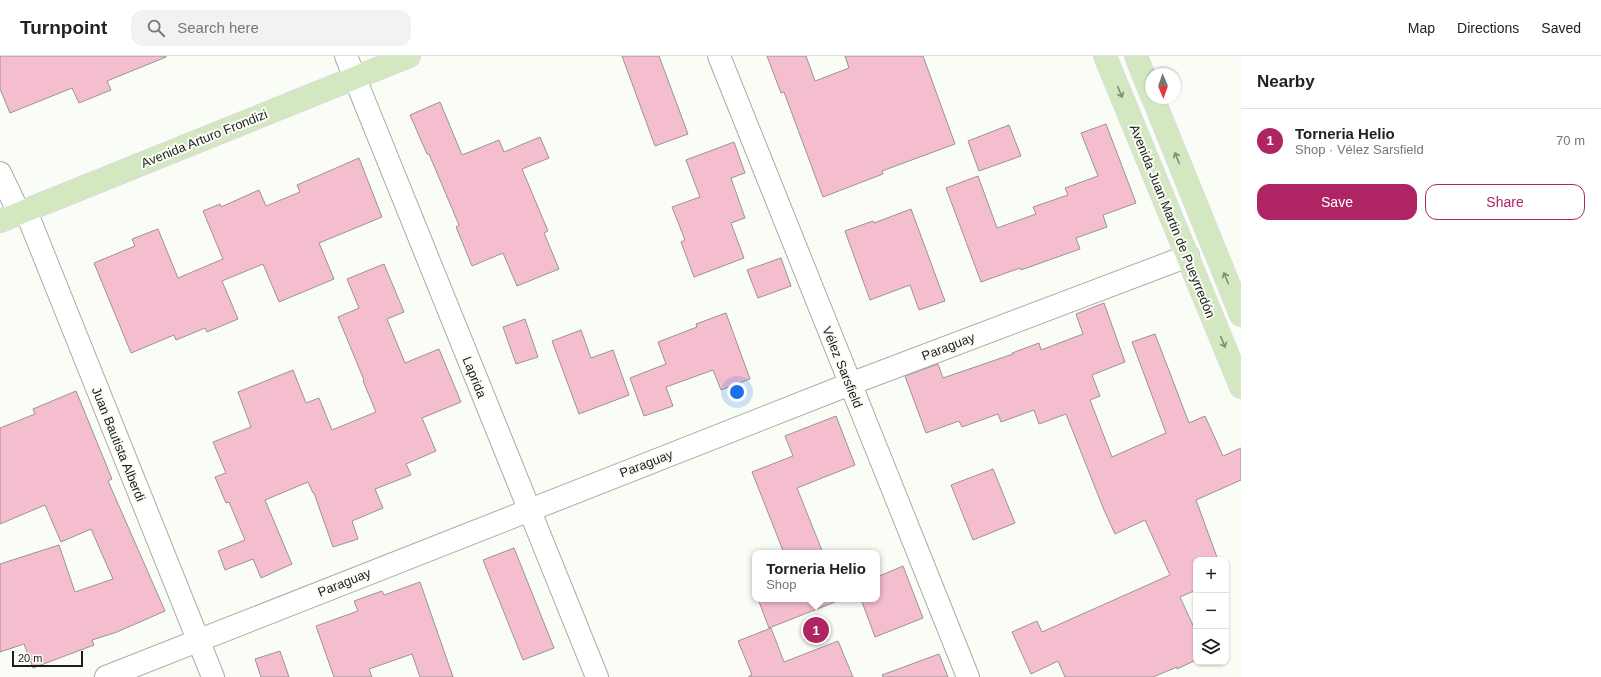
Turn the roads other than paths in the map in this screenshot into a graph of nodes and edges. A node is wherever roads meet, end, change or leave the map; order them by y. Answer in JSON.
{"nodes":[{"id":1,"x":346,"y":56,"type":"edge"},
{"id":2,"x":409,"y":56,"type":"edge"},
{"id":3,"x":719,"y":56,"type":"edge"},
{"id":4,"x":1105,"y":56,"type":"edge"},
{"id":5,"x":1136,"y":56,"type":"edge"},
{"id":6,"x":354,"y":77,"type":"junction"},
{"id":7,"x":1145,"y":79,"type":"edge"},
{"id":8,"x":1155,"y":104,"type":"edge"},
{"id":9,"x":0,"y":174,"type":"edge"},
{"id":10,"x":15,"y":215,"type":"edge"},
{"id":11,"x":1188,"y":256,"type":"junction"},
{"id":12,"x":1241,"y":314,"type":"edge"},
{"id":13,"x":850,"y":384,"type":"junction"},
{"id":14,"x":1241,"y":387,"type":"edge"},
{"id":15,"x":528,"y":510,"type":"junction"},
{"id":16,"x":197,"y":640,"type":"junction"},
{"id":17,"x":106,"y":677,"type":"edge"},
{"id":18,"x":212,"y":677,"type":"edge"},
{"id":19,"x":597,"y":677,"type":"edge"},
{"id":20,"x":968,"y":677,"type":"edge"}],
"edges":[{"from":1,"to":6,"type":"street","name":"Laprida"},
{"from":2,"to":6,"type":"main road","name":"Avenida Arturo Frondizi"},
{"from":3,"to":13,"type":"street","name":"Vélez Sarsfield"},
{"from":4,"to":11,"type":"main road","name":"Avenida Juan Martin de Pueyrredón","one_way":true},
{"from":5,"to":7,"type":"main road"},
{"from":6,"to":10,"type":"main road","name":"Avenida Arturo Frondizi"},
{"from":6,"to":15,"type":"street","name":"Laprida"},
{"from":12,"to":8,"type":"main road","name":"Avenida Juan Martin de Pueyrredón","one_way":true},
{"from":9,"to":10,"type":"street","name":"Juan Bautista Alberdi"},
{"from":10,"to":16,"type":"street","name":"Juan Bautista Alberdi"},
{"from":11,"to":13,"type":"street","name":"Paraguay"},
{"from":11,"to":14,"type":"main road","name":"Avenida Juan Martin de Pueyrredón","one_way":true},
{"from":13,"to":15,"type":"street","name":"Paraguay"},
{"from":13,"to":20,"type":"street","name":"Vélez Sarsfield"},
{"from":15,"to":16,"type":"street","name":"Paraguay"},
{"from":15,"to":19,"type":"street","name":"Laprida"},
{"from":16,"to":17,"type":"street","name":"Paraguay"},
{"from":16,"to":18,"type":"street","name":"Juan Bautista Alberdi"}]}
